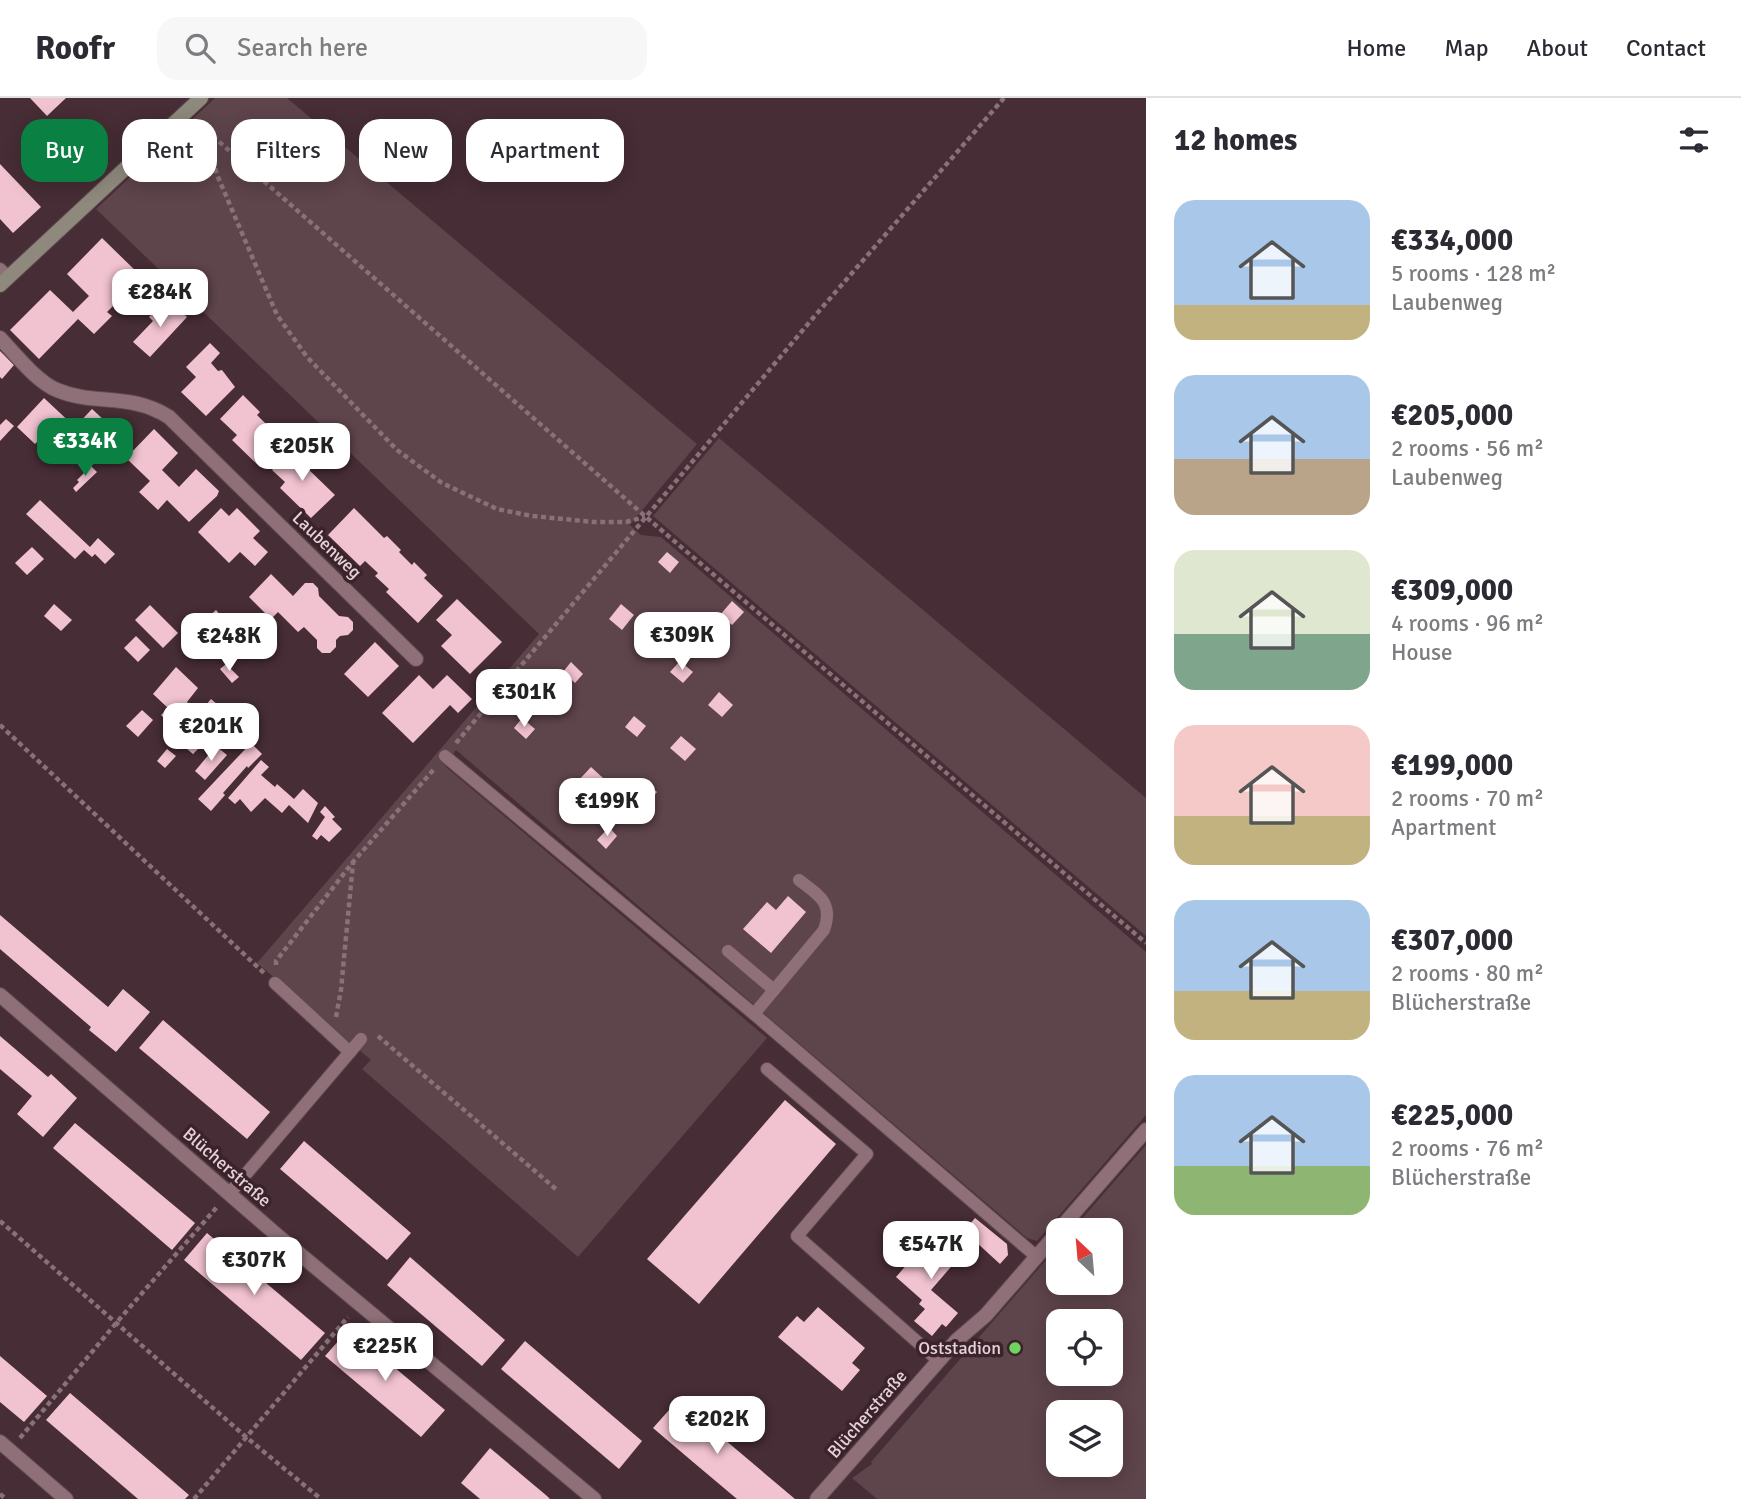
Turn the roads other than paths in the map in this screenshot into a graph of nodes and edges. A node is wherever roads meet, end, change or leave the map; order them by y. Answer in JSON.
{"nodes":[{"id":1,"x":201,"y":98,"type":"edge"},
{"id":2,"x":3,"y":277,"type":"edge"},
{"id":3,"x":0,"y":338,"type":"edge"},
{"id":4,"x":416,"y":659,"type":"dead end"},
{"id":5,"x":445,"y":756,"type":"road end"},
{"id":6,"x":799,"y":880,"type":"dead end"},
{"id":7,"x":728,"y":951,"type":"dead end"},
{"id":8,"x":275,"y":983,"type":"road end"},
{"id":9,"x":774,"y":990,"type":"junction"},
{"id":10,"x":0,"y":995,"type":"edge"},
{"id":11,"x":754,"y":1014,"type":"junction"},
{"id":12,"x":361,"y":1039,"type":"road end"},
{"id":13,"x":349,"y":1052,"type":"junction"},
{"id":14,"x":767,"y":1069,"type":"dead end"},
{"id":15,"x":1146,"y":1130,"type":"edge"},
{"id":16,"x":229,"y":1194,"type":"junction"},
{"id":17,"x":1070,"y":1218,"type":"edge"},
{"id":18,"x":1046,"y":1246,"type":"edge"},
{"id":19,"x":1037,"y":1256,"type":"junction"},
{"id":20,"x":939,"y":1361,"type":"junction"},
{"id":21,"x":5,"y":1446,"type":"edge"},
{"id":22,"x":66,"y":1499,"type":"edge"},
{"id":23,"x":594,"y":1499,"type":"edge"},
{"id":24,"x":817,"y":1499,"type":"edge"}],
"edges":[{"from":1,"to":2,"type":"street"},
{"from":3,"to":4,"type":"street","name":"Laubenweg"},
{"from":5,"to":11,"type":"lane"},
{"from":6,"to":9,"type":"lane"},
{"from":7,"to":9,"type":"lane"},
{"from":8,"to":13,"type":"lane"},
{"from":9,"to":11,"type":"lane"},
{"from":10,"to":16,"type":"street","name":"Blücherstraße"},
{"from":11,"to":19,"type":"lane"},
{"from":12,"to":13,"type":"lane"},
{"from":13,"to":16,"type":"lane"},
{"from":14,"to":20,"type":"lane"},
{"from":15,"to":17,"type":"street","name":"Blücherstraße"},
{"from":16,"to":23,"type":"street","name":"Blücherstraße"},
{"from":18,"to":19,"type":"street","name":"Blücherstraße"},
{"from":19,"to":20,"type":"street","name":"Blücherstraße"},
{"from":20,"to":24,"type":"street","name":"Blücherstraße"},
{"from":21,"to":22,"type":"street"}]}
